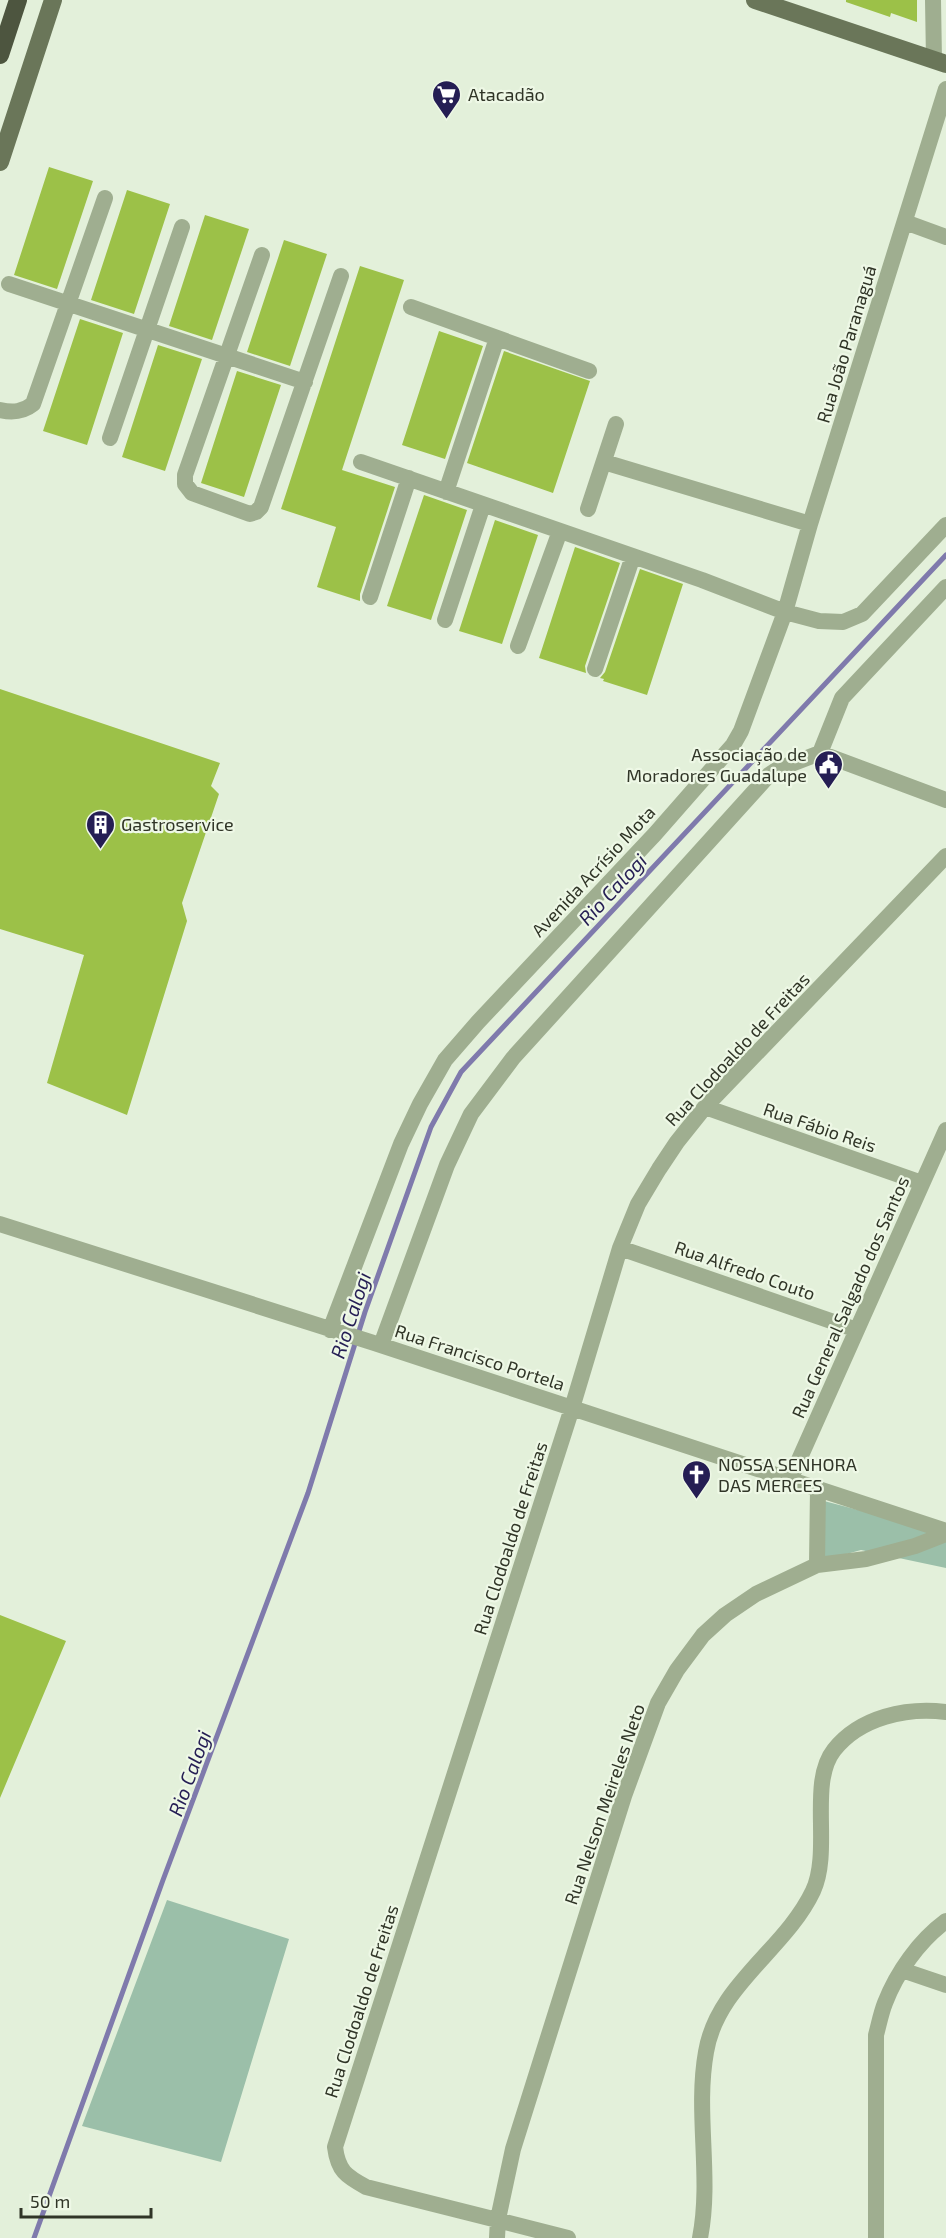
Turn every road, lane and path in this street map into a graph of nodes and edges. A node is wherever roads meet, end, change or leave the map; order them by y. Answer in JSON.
{"nodes":[{"id":1,"x":18,"y":0,"type":"edge"},
{"id":2,"x":53,"y":0,"type":"edge"},
{"id":3,"x":755,"y":0,"type":"edge"},
{"id":4,"x":933,"y":0,"type":"edge"},
{"id":5,"x":800,"y":8,"type":"edge"},
{"id":6,"x":0,"y":55,"type":"edge"},
{"id":7,"x":940,"y":62,"type":"edge"},
{"id":8,"x":946,"y":89,"type":"edge"},
{"id":9,"x":0,"y":162,"type":"edge"},
{"id":10,"x":105,"y":198,"type":"dead end"},
{"id":11,"x":905,"y":222,"type":"junction"},
{"id":12,"x":182,"y":227,"type":"dead end"},
{"id":13,"x":946,"y":237,"type":"edge"},
{"id":14,"x":262,"y":255,"type":"dead end"},
{"id":15,"x":341,"y":276,"type":"dead end"},
{"id":16,"x":9,"y":284,"type":"dead end"},
{"id":17,"x":70,"y":303,"type":"junction"},
{"id":18,"x":411,"y":307,"type":"dead end"},
{"id":19,"x":147,"y":328,"type":"junction"},
{"id":20,"x":497,"y":338,"type":"junction"},
{"id":21,"x":226,"y":356,"type":"junction"},
{"id":22,"x":589,"y":371,"type":"dead end"},
{"id":23,"x":305,"y":382,"type":"junction"},
{"id":24,"x":0,"y":410,"type":"edge"},
{"id":25,"x":616,"y":424,"type":"dead end"},
{"id":26,"x":110,"y":438,"type":"dead end"},
{"id":27,"x":361,"y":462,"type":"dead end"},
{"id":28,"x":604,"y":462,"type":"junction"},
{"id":29,"x":409,"y":478,"type":"junction"},
{"id":30,"x":446,"y":492,"type":"junction"},
{"id":31,"x":483,"y":505,"type":"junction"},
{"id":32,"x":588,"y":509,"type":"dead end"},
{"id":33,"x":810,"y":524,"type":"junction"},
{"id":34,"x":946,"y":525,"type":"edge"},
{"id":35,"x":560,"y":531,"type":"junction"},
{"id":36,"x":633,"y":556,"type":"junction"},
{"id":37,"x":946,"y":587,"type":"edge"},
{"id":38,"x":370,"y":597,"type":"dead end"},
{"id":39,"x":785,"y":612,"type":"junction"},
{"id":40,"x":445,"y":620,"type":"dead end"},
{"id":41,"x":518,"y":646,"type":"dead end"},
{"id":42,"x":595,"y":669,"type":"dead end"},
{"id":43,"x":820,"y":753,"type":"junction"},
{"id":44,"x":946,"y":800,"type":"edge"},
{"id":45,"x":946,"y":856,"type":"edge"},
{"id":46,"x":705,"y":1107,"type":"junction"},
{"id":47,"x":946,"y":1130,"type":"edge"},
{"id":48,"x":922,"y":1183,"type":"junction"},
{"id":49,"x":0,"y":1224,"type":"edge"},
{"id":50,"x":620,"y":1248,"type":"junction"},
{"id":51,"x":857,"y":1330,"type":"junction"},
{"id":52,"x":334,"y":1331,"type":"junction"},
{"id":53,"x":377,"y":1344,"type":"junction"},
{"id":54,"x":572,"y":1408,"type":"junction"},
{"id":55,"x":790,"y":1480,"type":"junction"},
{"id":56,"x":818,"y":1489,"type":"junction"},
{"id":57,"x":946,"y":1532,"type":"edge"},
{"id":58,"x":817,"y":1565,"type":"junction"},
{"id":59,"x":946,"y":1712,"type":"edge"},
{"id":60,"x":946,"y":1921,"type":"edge"},
{"id":61,"x":902,"y":1970,"type":"junction"},
{"id":62,"x":946,"y":1985,"type":"edge"},
{"id":63,"x":498,"y":2219,"type":"junction"},
{"id":64,"x":497,"y":2238,"type":"edge"},
{"id":65,"x":568,"y":2238,"type":"edge"},
{"id":66,"x":700,"y":2238,"type":"edge"},
{"id":67,"x":876,"y":2238,"type":"edge"}],
"edges":[{"from":1,"to":6,"type":"highway"},
{"from":2,"to":9,"type":"main road"},
{"from":3,"to":5,"type":"main road"},
{"from":4,"to":7,"type":"street"},
{"from":5,"to":7,"type":"main road"},
{"from":8,"to":11,"type":"street","name":"Rua João Paranaguá"},
{"from":10,"to":17,"type":"street"},
{"from":11,"to":13,"type":"street"},
{"from":11,"to":33,"type":"street","name":"Rua João Paranaguá"},
{"from":12,"to":19,"type":"street"},
{"from":14,"to":21,"type":"street"},
{"from":15,"to":23,"type":"street"},
{"from":16,"to":17,"type":"street"},
{"from":17,"to":19,"type":"street"},
{"from":17,"to":24,"type":"street"},
{"from":18,"to":20,"type":"street"},
{"from":19,"to":21,"type":"street"},
{"from":19,"to":26,"type":"street"},
{"from":20,"to":22,"type":"street"},
{"from":20,"to":30,"type":"street"},
{"from":21,"to":23,"type":"street"},
{"from":21,"to":23,"type":"street"},
{"from":25,"to":28,"type":"street"},
{"from":27,"to":29,"type":"street"},
{"from":28,"to":32,"type":"street"},
{"from":28,"to":33,"type":"street"},
{"from":29,"to":30,"type":"street"},
{"from":29,"to":38,"type":"street"},
{"from":30,"to":31,"type":"street"},
{"from":31,"to":35,"type":"street"},
{"from":31,"to":40,"type":"street"},
{"from":33,"to":39,"type":"street","name":"Rua João Paranaguá"},
{"from":34,"to":39,"type":"street"},
{"from":35,"to":36,"type":"street"},
{"from":35,"to":41,"type":"street"},
{"from":36,"to":39,"type":"street"},
{"from":36,"to":42,"type":"street"},
{"from":37,"to":43,"type":"street"},
{"from":39,"to":52,"type":"street","name":"Avenida Acrísio Mota"},
{"from":43,"to":44,"type":"street"},
{"from":43,"to":53,"type":"street"},
{"from":45,"to":46,"type":"street","name":"Rua Clodoaldo de Freitas"},
{"from":46,"to":48,"type":"street","name":"Rua Fábio Reis"},
{"from":46,"to":50,"type":"street","name":"Rua Clodoaldo de Freitas"},
{"from":47,"to":48,"type":"street","name":"Rua General Salgado dos Santos"},
{"from":48,"to":51,"type":"street","name":"Rua General Salgado dos Santos"},
{"from":49,"to":52,"type":"street","name":"Rua Francisco Portela"},
{"from":50,"to":51,"type":"street","name":"Rua Alfredo Couto"},
{"from":50,"to":54,"type":"street","name":"Rua Clodoaldo de Freitas"},
{"from":51,"to":55,"type":"street","name":"Rua General Salgado dos Santos"},
{"from":52,"to":53,"type":"street","name":"Rua Francisco Portela"},
{"from":53,"to":54,"type":"street","name":"Rua Francisco Portela"},
{"from":54,"to":55,"type":"street","name":"Rua Francisco Portela"},
{"from":54,"to":63,"type":"street","name":"Rua Clodoaldo de Freitas"},
{"from":55,"to":56,"type":"street","name":"Rua Francisco Portela"},
{"from":56,"to":57,"type":"street","name":"Rua Francisco Portela"},
{"from":56,"to":58,"type":"street"},
{"from":57,"to":58,"type":"street","name":"Rua Nelson Meireles Neto"},
{"from":58,"to":63,"type":"street","name":"Rua Nelson Meireles Neto"},
{"from":59,"to":66,"type":"street"},
{"from":60,"to":61,"type":"street"},
{"from":61,"to":62,"type":"street"},
{"from":61,"to":67,"type":"street"},
{"from":63,"to":64,"type":"street","name":"Rua Nelson Meireles Neto"},
{"from":63,"to":65,"type":"street","name":"Rua Clodoaldo de Freitas"}]}
